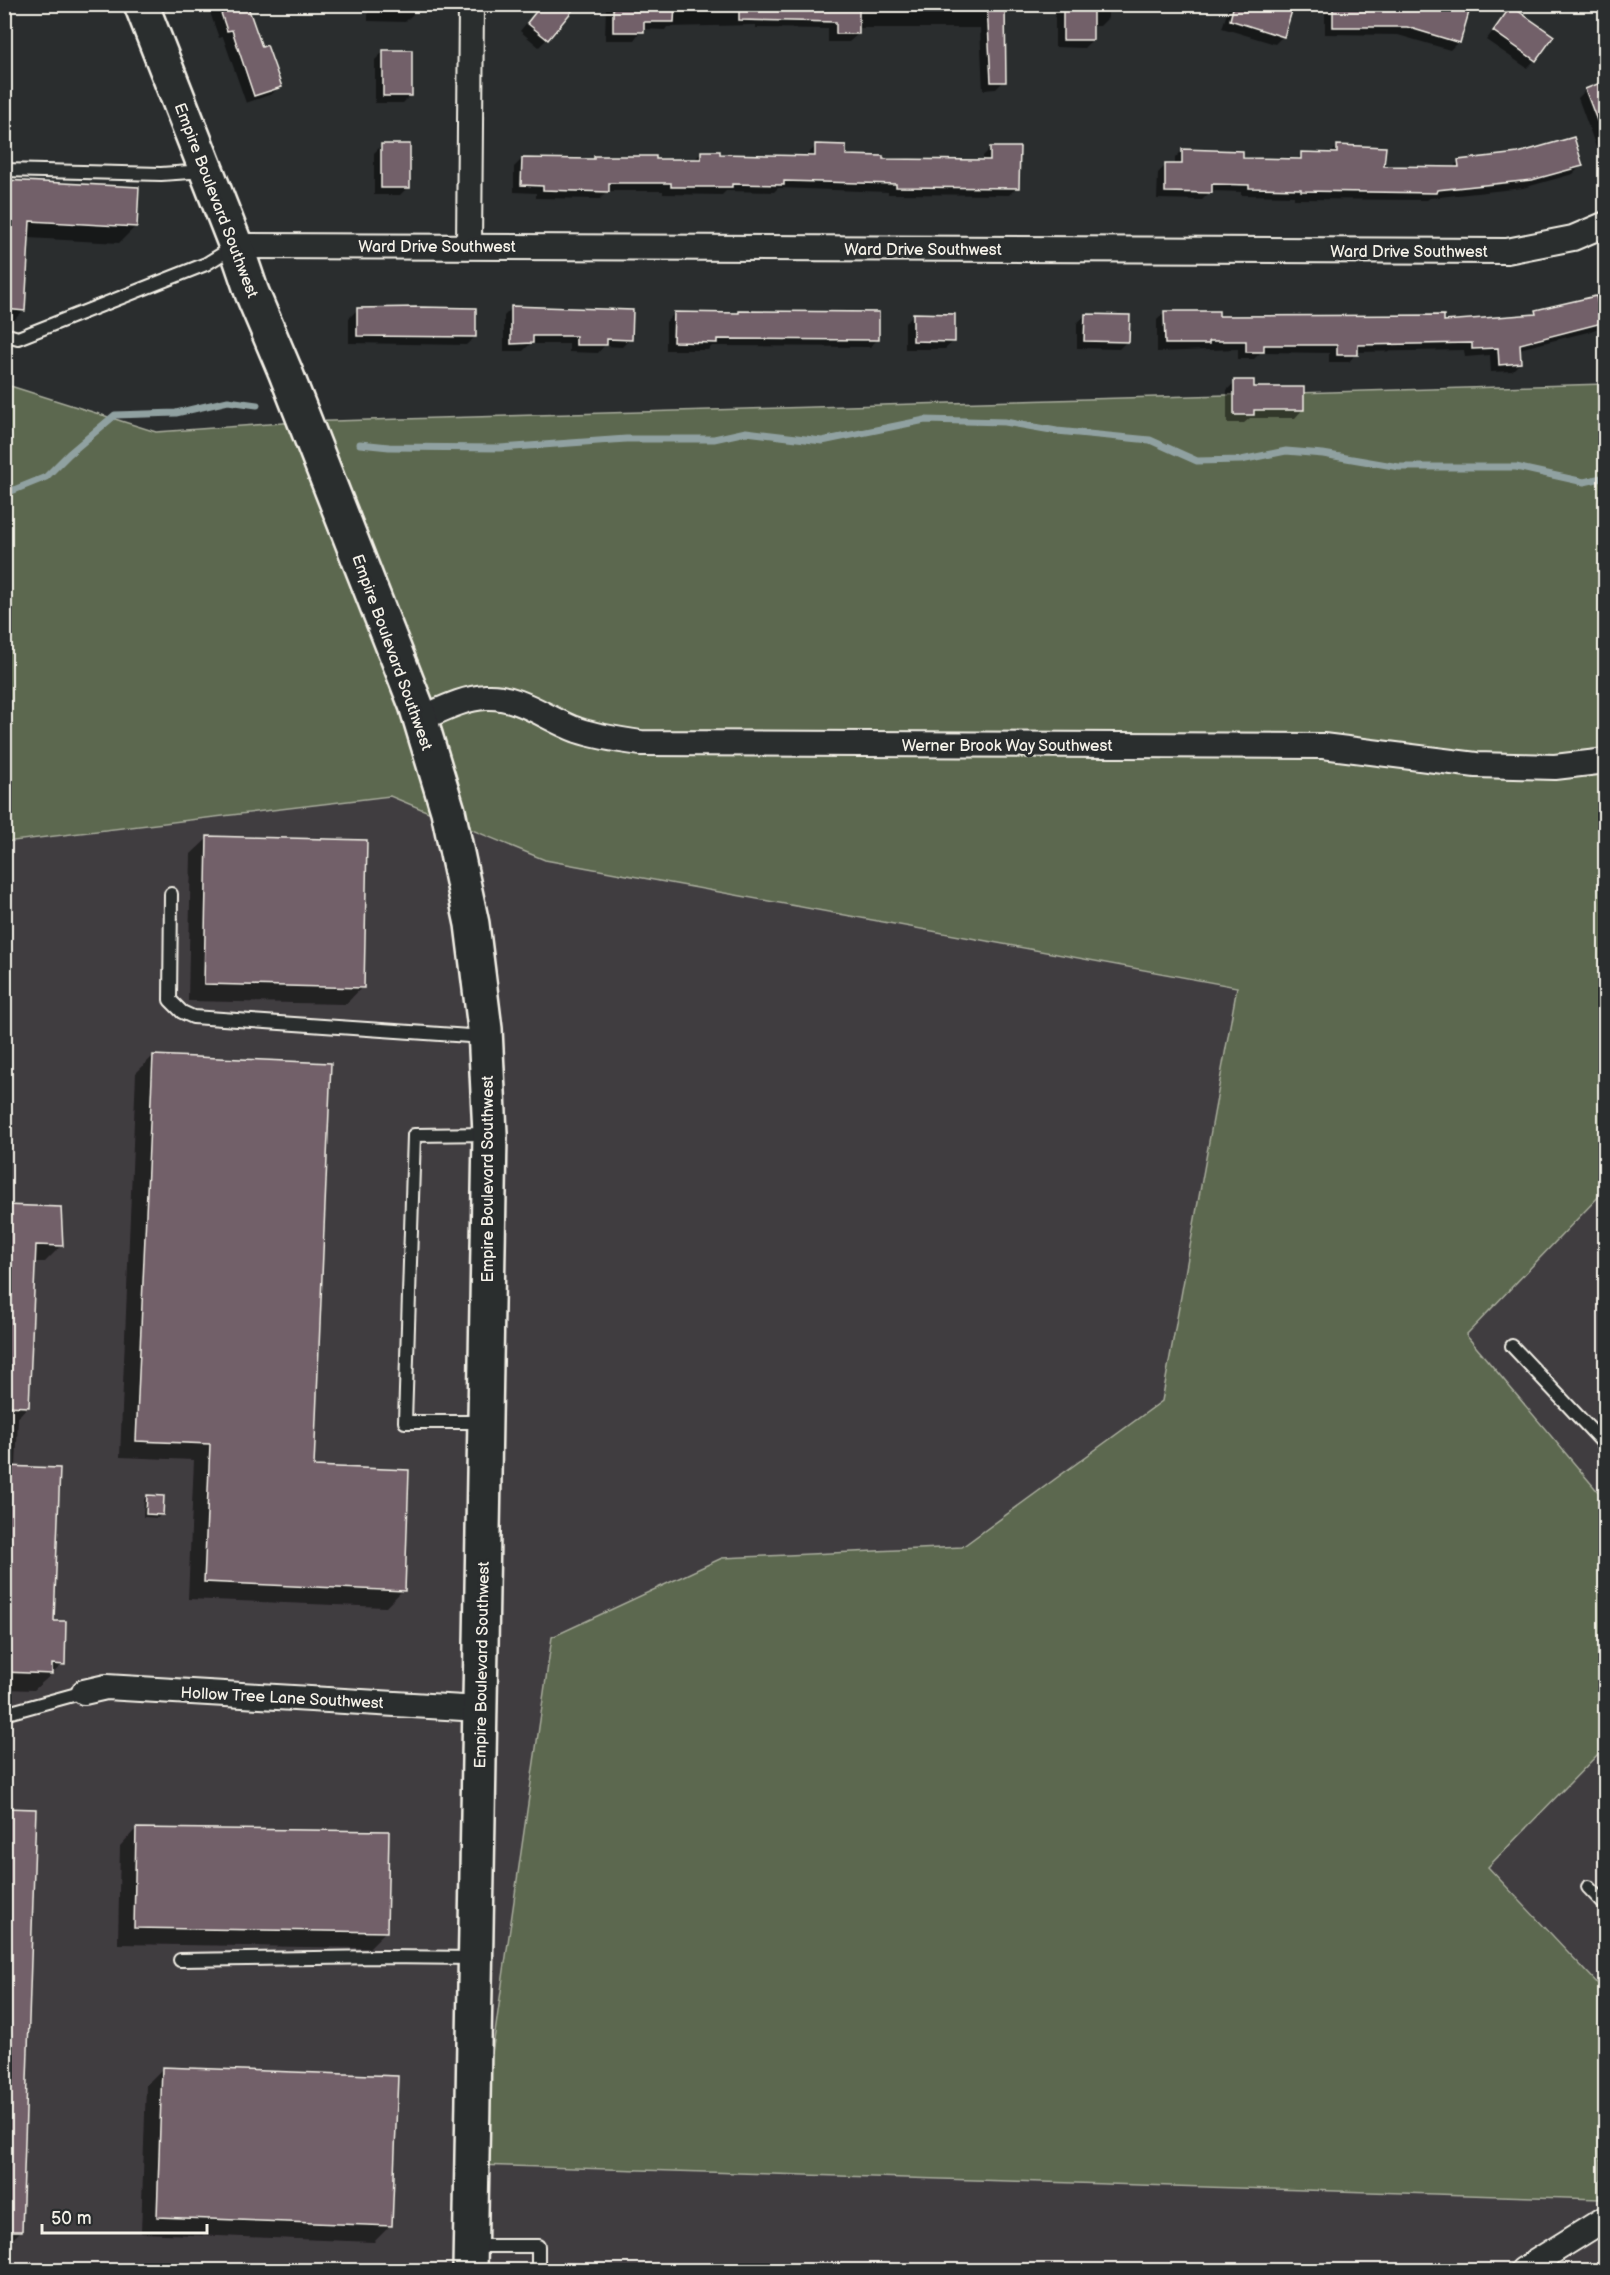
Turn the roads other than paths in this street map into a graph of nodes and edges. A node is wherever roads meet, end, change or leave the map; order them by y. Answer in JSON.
{"nodes":[{"id":1,"x":141,"y":4,"type":"edge"},
{"id":2,"x":471,"y":4,"type":"edge"},
{"id":3,"x":4,"y":170,"type":"edge"},
{"id":4,"x":206,"y":171,"type":"junction"},
{"id":5,"x":1605,"y":224,"type":"edge"},
{"id":6,"x":236,"y":246,"type":"junction"},
{"id":7,"x":469,"y":246,"type":"junction"},
{"id":8,"x":4,"y":334,"type":"edge"},
{"id":9,"x":420,"y":719,"type":"junction"},
{"id":10,"x":1605,"y":760,"type":"edge"},
{"id":11,"x":171,"y":894,"type":"dead end"},
{"id":12,"x":486,"y":1037,"type":"junction"},
{"id":13,"x":490,"y":1134,"type":"junction"},
{"id":14,"x":1512,"y":1346,"type":"dead end"},
{"id":15,"x":486,"y":1422,"type":"junction"},
{"id":16,"x":1605,"y":1446,"type":"edge"},
{"id":17,"x":84,"y":1692,"type":"joint"},
{"id":18,"x":480,"y":1709,"type":"junction"},
{"id":19,"x":4,"y":1714,"type":"edge"},
{"id":20,"x":1588,"y":1887,"type":"dead end"},
{"id":21,"x":1605,"y":1906,"type":"edge"},
{"id":22,"x":476,"y":1958,"type":"junction"},
{"id":23,"x":180,"y":1960,"type":"dead end"},
{"id":24,"x":1605,"y":2218,"type":"edge"},
{"id":25,"x":470,"y":2258,"type":"edge"},
{"id":26,"x":538,"y":2271,"type":"edge"},
{"id":27,"x":1523,"y":2271,"type":"edge"}],
"edges":[{"from":1,"to":4,"type":"street","name":"Empire Boulevard Southwest"},
{"from":2,"to":7,"type":"street"},
{"from":3,"to":4,"type":"lane"},
{"from":4,"to":6,"type":"street","name":"Empire Boulevard Southwest"},
{"from":5,"to":7,"type":"street","name":"Ward Drive Southwest"},
{"from":6,"to":7,"type":"street","name":"Ward Drive Southwest"},
{"from":6,"to":8,"type":"lane"},
{"from":6,"to":9,"type":"street","name":"Empire Boulevard Southwest"},
{"from":9,"to":10,"type":"street","name":"Werner Brook Way Southwest"},
{"from":9,"to":12,"type":"street","name":"Empire Boulevard Southwest"},
{"from":11,"to":12,"type":"lane"},
{"from":12,"to":13,"type":"street","name":"Empire Boulevard Southwest"},
{"from":13,"to":15,"type":"street","name":"Empire Boulevard Southwest"},
{"from":13,"to":15,"type":"lane"},
{"from":14,"to":16,"type":"lane"},
{"from":15,"to":18,"type":"street","name":"Empire Boulevard Southwest"},
{"from":17,"to":18,"type":"street","name":"Hollow Tree Lane Southwest"},
{"from":17,"to":19,"type":"lane"},
{"from":18,"to":22,"type":"street","name":"Empire Boulevard Southwest"},
{"from":20,"to":21,"type":"lane"},
{"from":22,"to":23,"type":"lane"},
{"from":22,"to":25,"type":"street","name":"Empire Boulevard Southwest"},
{"from":24,"to":27,"type":"street"},
{"from":25,"to":26,"type":"lane"}]}
